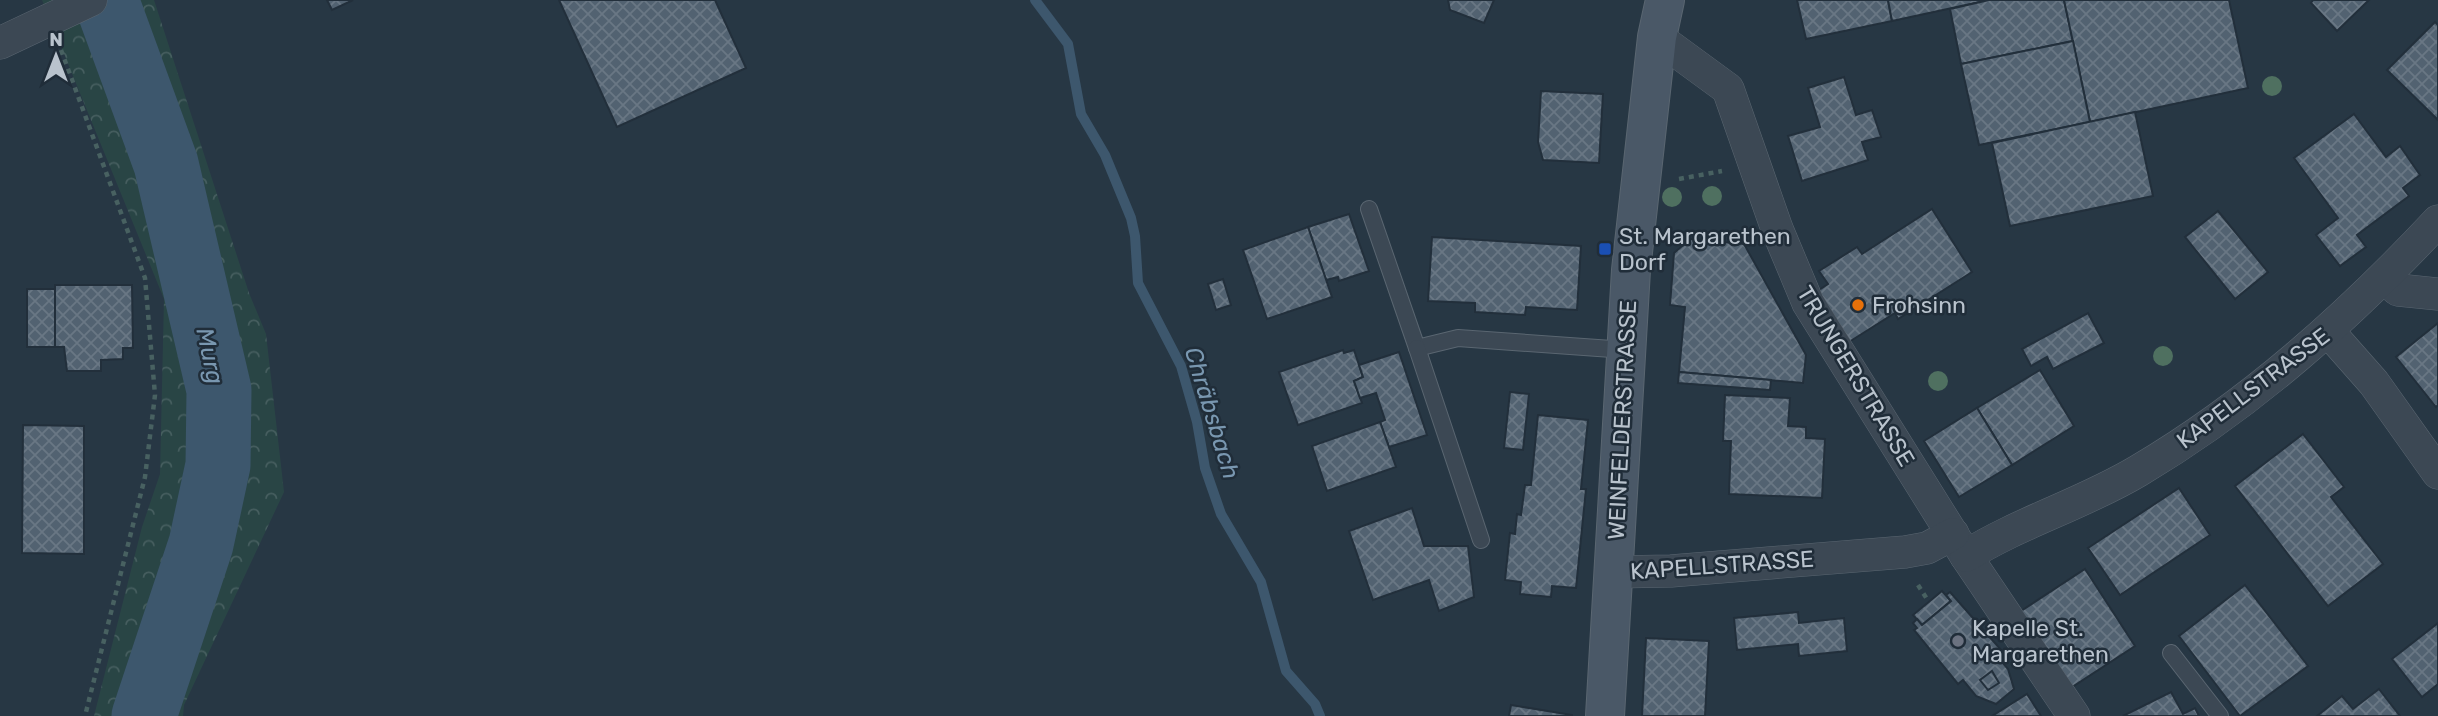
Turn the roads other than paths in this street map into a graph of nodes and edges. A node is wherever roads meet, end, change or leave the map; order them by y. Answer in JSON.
{"nodes":[{"id":1,"x":91,"y":0,"type":"edge"},
{"id":2,"x":1665,"y":0,"type":"edge"},
{"id":3,"x":1657,"y":37,"type":"junction"},
{"id":4,"x":0,"y":43,"type":"edge"},
{"id":5,"x":1369,"y":209,"type":"dead end"},
{"id":6,"x":2438,"y":221,"type":"edge"},
{"id":7,"x":2384,"y":278,"type":"junction"},
{"id":8,"x":2438,"y":294,"type":"edge"},
{"id":9,"x":2329,"y":332,"type":"junction"},
{"id":10,"x":1417,"y":348,"type":"junction"},
{"id":11,"x":1626,"y":350,"type":"junction"},
{"id":12,"x":2438,"y":473,"type":"edge"},
{"id":13,"x":1481,"y":540,"type":"dead end"},
{"id":14,"x":1959,"y":545,"type":"junction"},
{"id":15,"x":1614,"y":572,"type":"junction"},
{"id":16,"x":2171,"y":653,"type":"dead end"},
{"id":17,"x":1605,"y":716,"type":"edge"},
{"id":18,"x":2074,"y":716,"type":"edge"},
{"id":19,"x":2220,"y":716,"type":"edge"}],
"edges":[{"from":1,"to":4,"type":"street"},
{"from":2,"to":3,"type":"main road","name":"WEINFELDERSTRASSE"},
{"from":3,"to":11,"type":"main road","name":"WEINFELDERSTRASSE"},
{"from":3,"to":14,"type":"street","name":"TRUNGERSTRASSE"},
{"from":5,"to":10,"type":"lane"},
{"from":6,"to":7,"type":"street","name":"KAPELLSTRASSE"},
{"from":7,"to":8,"type":"street"},
{"from":7,"to":9,"type":"street","name":"KAPELLSTRASSE"},
{"from":9,"to":12,"type":"street"},
{"from":9,"to":14,"type":"street","name":"KAPELLSTRASSE"},
{"from":10,"to":11,"type":"lane"},
{"from":10,"to":13,"type":"lane"},
{"from":11,"to":15,"type":"main road","name":"WEINFELDERSTRASSE"},
{"from":14,"to":15,"type":"street","name":"KAPELLSTRASSE"},
{"from":14,"to":18,"type":"street","name":"TRUNGERSTRASSE"},
{"from":15,"to":17,"type":"main road","name":"WEINFELDERSTRASSE"},
{"from":16,"to":19,"type":"lane"}]}
